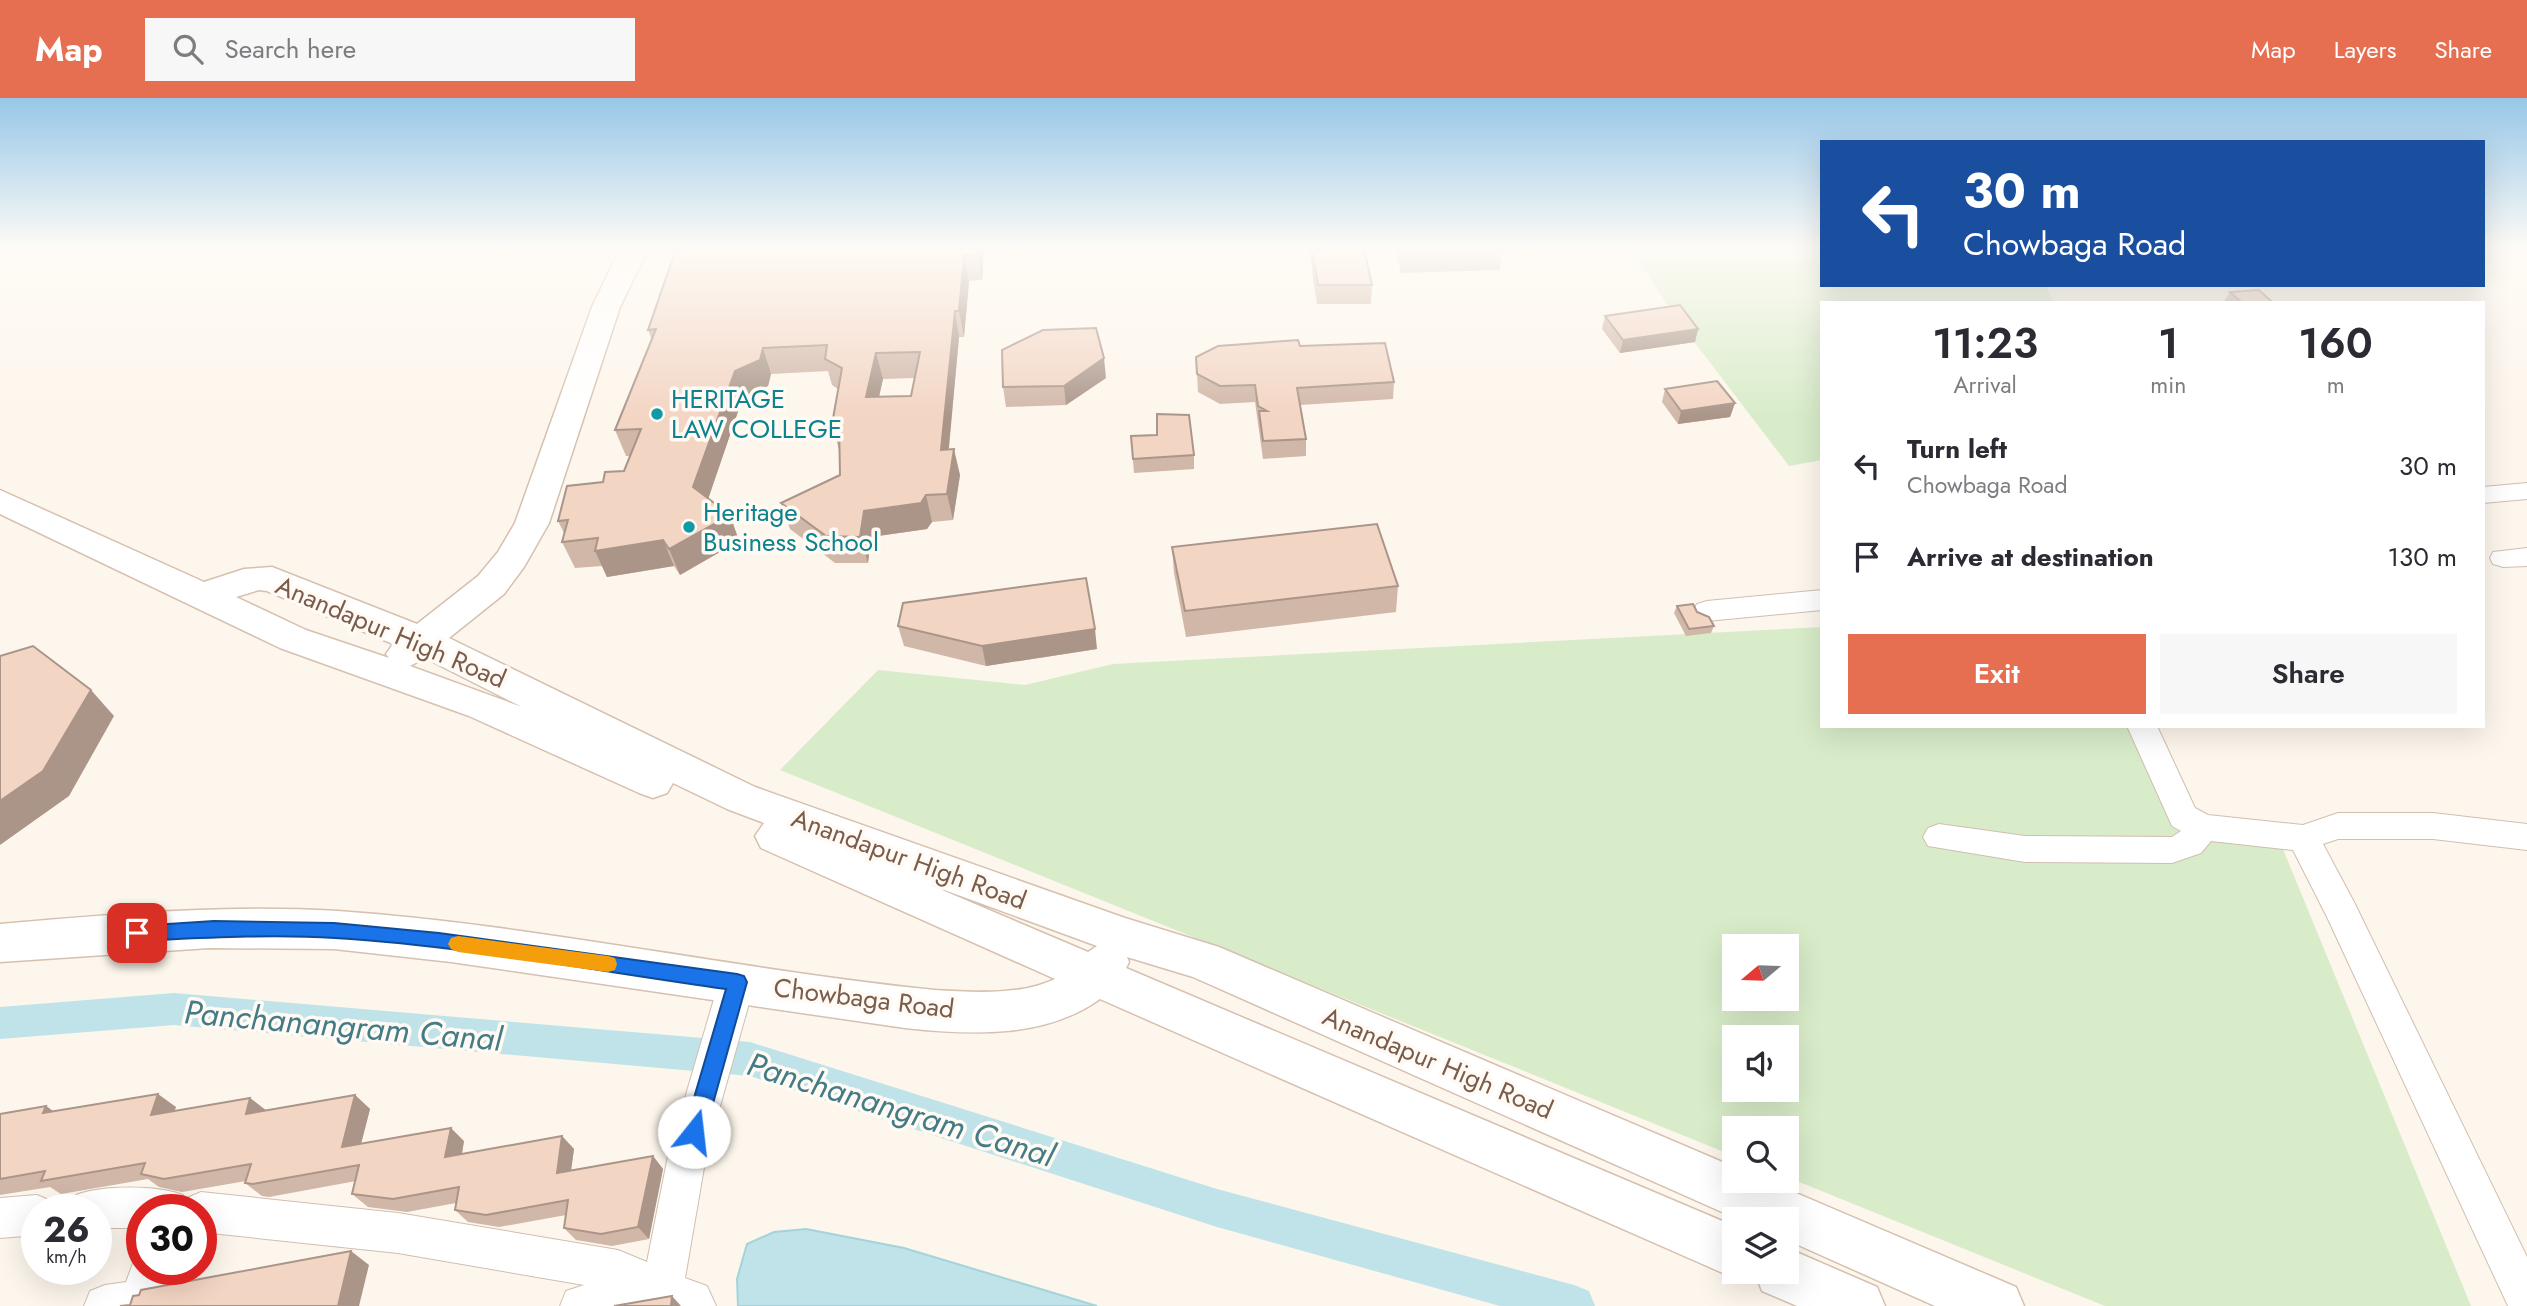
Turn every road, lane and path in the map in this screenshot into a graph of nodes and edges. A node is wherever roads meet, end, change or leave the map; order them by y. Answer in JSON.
{"nodes":[{"id":1,"x":607,"y":305,"type":"edge"},
{"id":2,"x":2527,"y":491,"type":"edge"},
{"id":3,"x":2485,"y":495,"type":"edge"},
{"id":4,"x":0,"y":501,"type":"edge"},
{"id":5,"x":202,"y":596,"type":"junction"},
{"id":6,"x":1820,"y":600,"type":"edge"},
{"id":7,"x":1707,"y":611,"type":"dead end"},
{"id":8,"x":422,"y":641,"type":"junction"},
{"id":9,"x":384,"y":671,"type":"junction"},
{"id":10,"x":2143,"y":728,"type":"edge"},
{"id":11,"x":2203,"y":827,"type":"junction"},
{"id":12,"x":1939,"y":836,"type":"dead end"},
{"id":13,"x":2527,"y":837,"type":"edge"},
{"id":14,"x":2303,"y":838,"type":"junction"},
{"id":15,"x":1125,"y":937,"type":"junction"},
{"id":16,"x":0,"y":943,"type":"edge"},
{"id":17,"x":1096,"y":978,"type":"junction"},
{"id":18,"x":737,"y":982,"type":"junction"},
{"id":19,"x":217,"y":1214,"type":"edge"},
{"id":20,"x":21,"y":1216,"type":"edge"},
{"id":21,"x":0,"y":1218,"type":"edge"},
{"id":22,"x":1722,"y":1247,"type":"edge"},
{"id":23,"x":1799,"y":1280,"type":"edge"},
{"id":24,"x":679,"y":1297,"type":"edge"},
{"id":25,"x":2527,"y":1301,"type":"edge"},
{"id":26,"x":581,"y":1306,"type":"edge"},
{"id":27,"x":1858,"y":1306,"type":"edge"},
{"id":28,"x":1997,"y":1306,"type":"edge"}],
"edges":[{"from":1,"to":8,"type":"main road"},
{"from":2,"to":3,"type":"street"},
{"from":4,"to":5,"type":"main road"},
{"from":5,"to":8,"type":"main road","name":"Anandapur High Road"},
{"from":5,"to":9,"type":"main road","name":"Anandapur High Road"},
{"from":6,"to":7,"type":"street"},
{"from":8,"to":9,"type":"main road"},
{"from":8,"to":15,"type":"main road","name":"Anandapur High Road"},
{"from":9,"to":17,"type":"main road","name":"Anandapur High Road"},
{"from":10,"to":11,"type":"street"},
{"from":11,"to":12,"type":"street"},
{"from":11,"to":14,"type":"street"},
{"from":13,"to":14,"type":"street"},
{"from":14,"to":25,"type":"street"},
{"from":15,"to":17,"type":"main road"},
{"from":15,"to":28,"type":"main road","name":"Anandapur High Road"},
{"from":16,"to":18,"type":"main road","name":"Chowbaga Road"},
{"from":17,"to":18,"type":"main road","name":"Chowbaga Road"},
{"from":17,"to":22,"type":"main road","name":"Anandapur High Road"},
{"from":18,"to":24,"type":"street"},
{"from":19,"to":24,"type":"street"},
{"from":20,"to":21,"type":"street"},
{"from":23,"to":27,"type":"main road"},
{"from":24,"to":26,"type":"street"}]}
